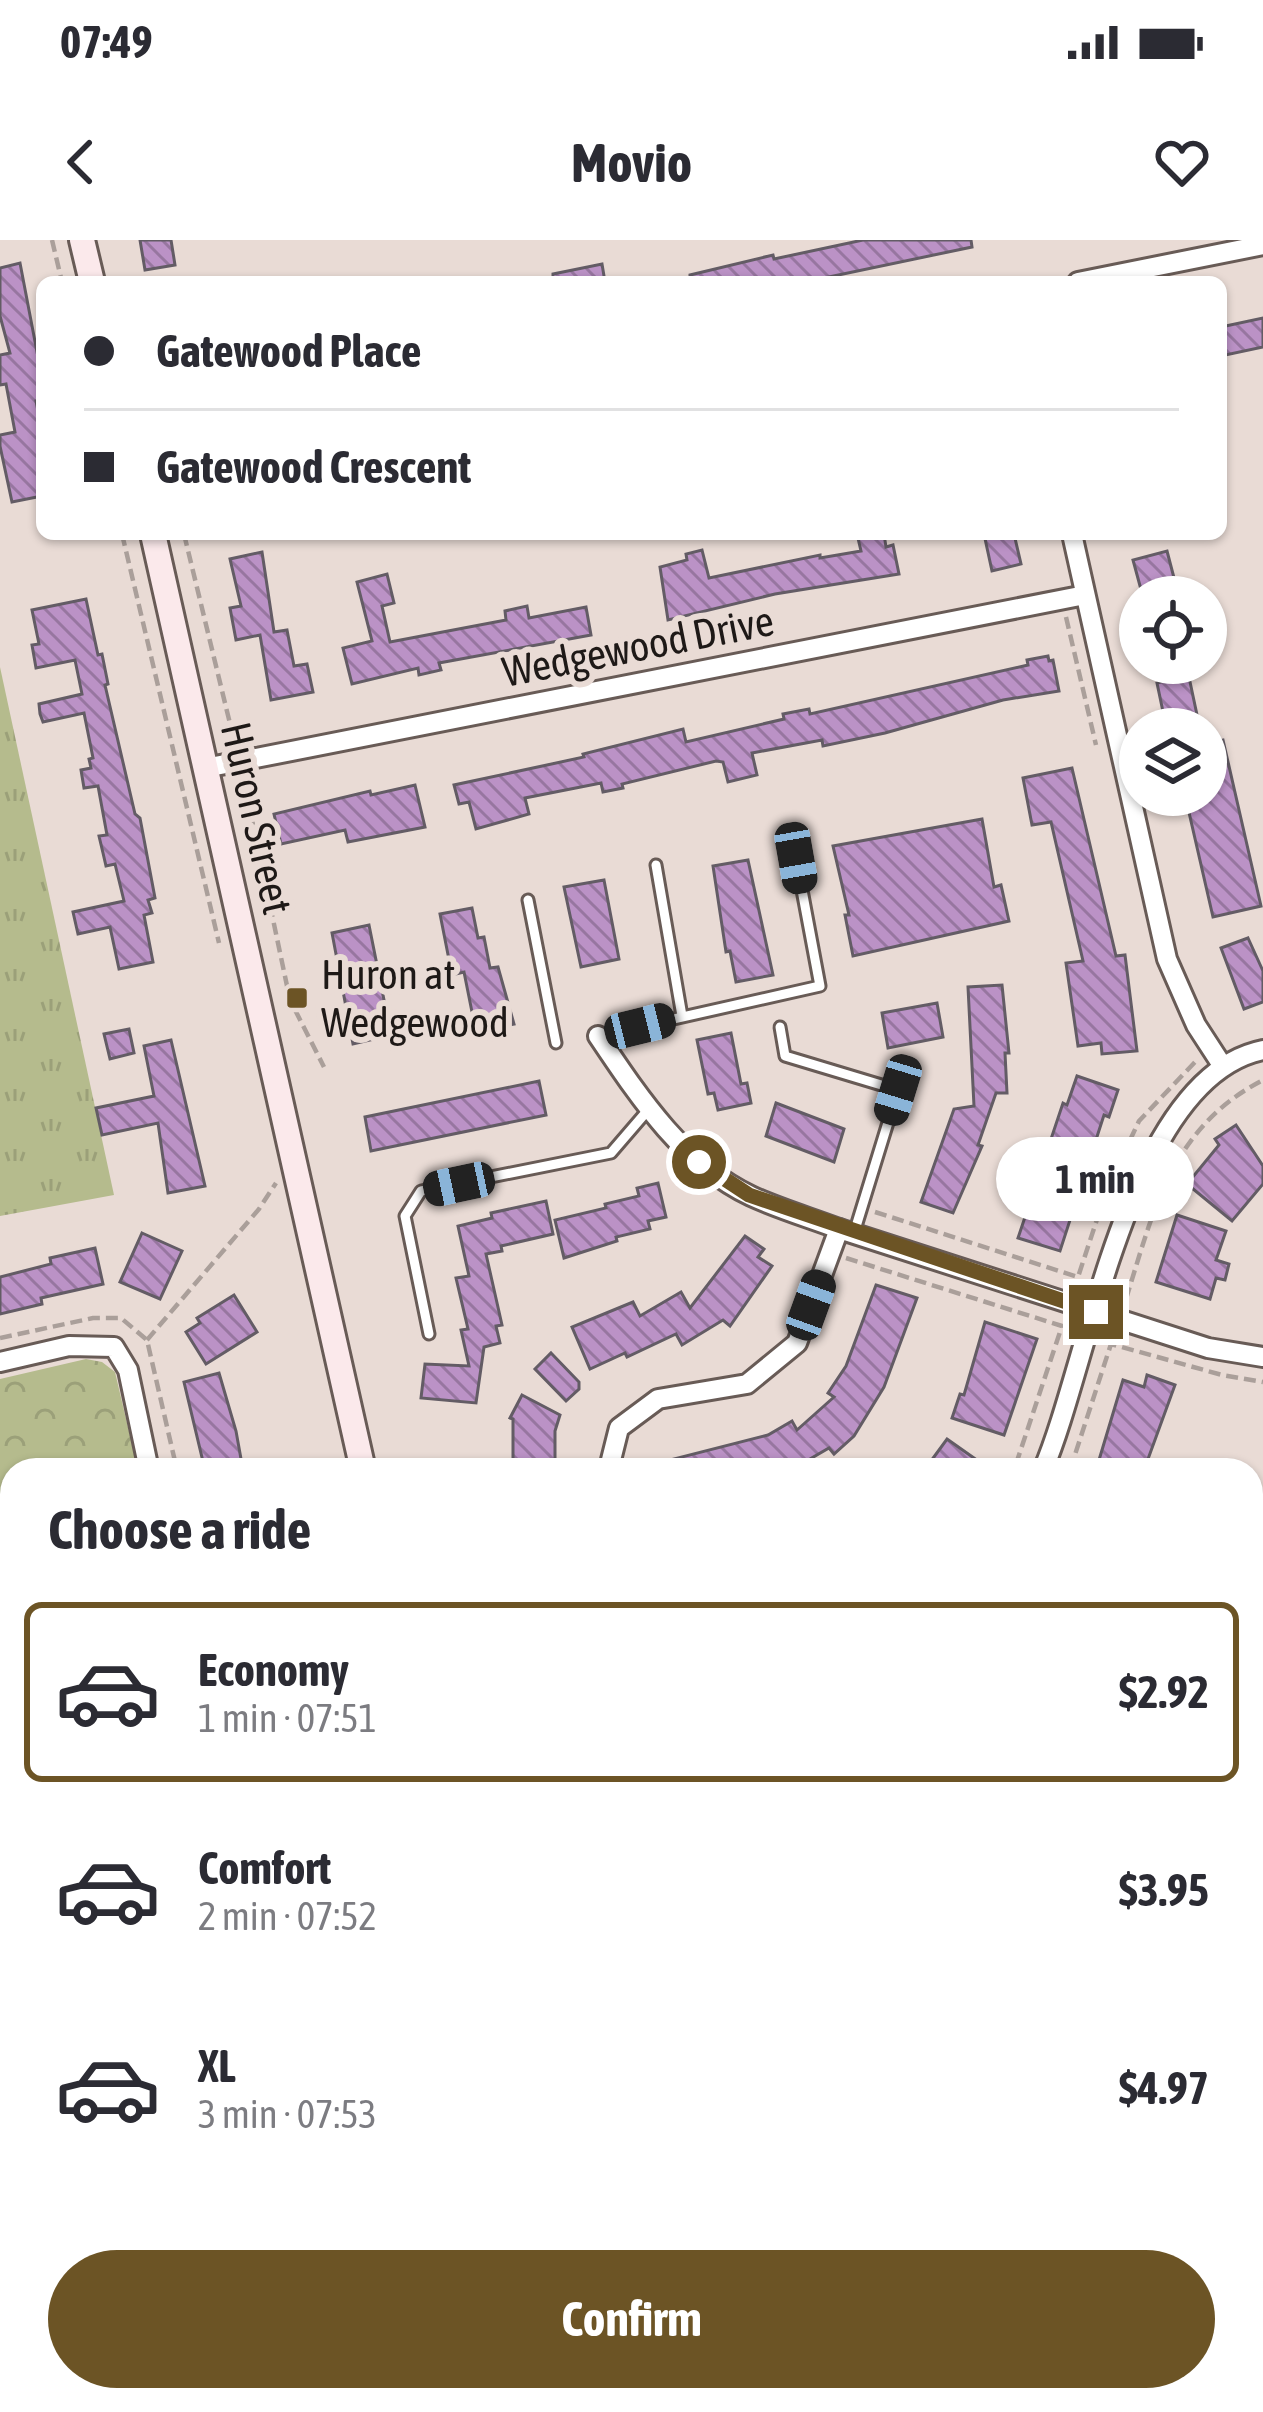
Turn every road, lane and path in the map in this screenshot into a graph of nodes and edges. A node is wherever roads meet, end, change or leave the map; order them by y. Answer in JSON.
{"nodes":[{"id":1,"x":52,"y":240,"type":"edge"},
{"id":2,"x":82,"y":240,"type":"edge"},
{"id":3,"x":1251,"y":244,"type":"edge"},
{"id":4,"x":61,"y":276,"type":"edge"},
{"id":5,"x":91,"y":276,"type":"edge"},
{"id":6,"x":1105,"y":276,"type":"edge"},
{"id":7,"x":154,"y":540,"type":"edge"},
{"id":8,"x":185,"y":540,"type":"edge"},
{"id":9,"x":1073,"y":540,"type":"edge"},
{"id":10,"x":1085,"y":595,"type":"junction"},
{"id":11,"x":1066,"y":617,"type":"dead end"},
{"id":12,"x":232,"y":736,"type":"dead end"},
{"id":13,"x":1099,"y":757,"type":"dead end"},
{"id":14,"x":206,"y":768,"type":"junction"},
{"id":15,"x":244,"y":782,"type":"dead end"},
{"id":16,"x":796,"y":858,"type":"dead end"},
{"id":17,"x":656,"y":865,"type":"dead end"},
{"id":18,"x":528,"y":900,"type":"dead end"},
{"id":19,"x":682,"y":1016,"type":"junction"},
{"id":20,"x":780,"y":1027,"type":"dead end"},
{"id":21,"x":598,"y":1036,"type":"joint"},
{"id":22,"x":556,"y":1043,"type":"dead end"},
{"id":23,"x":1263,"y":1050,"type":"edge"},
{"id":24,"x":1196,"y":1061,"type":"dead end"},
{"id":25,"x":1222,"y":1065,"type":"junction"},
{"id":26,"x":324,"y":1067,"type":"dead end"},
{"id":27,"x":1263,"y":1080,"type":"edge"},
{"id":28,"x":648,"y":1110,"type":"junction"},
{"id":29,"x":276,"y":1183,"type":"dead end"},
{"id":30,"x":875,"y":1212,"type":"dead end"},
{"id":31,"x":846,"y":1231,"type":"junction"},
{"id":32,"x":845,"y":1257,"type":"dead end"},
{"id":33,"x":1126,"y":1299,"type":"dead end"},
{"id":34,"x":1096,"y":1312,"type":"junction"},
{"id":35,"x":429,"y":1334,"type":"dead end"},
{"id":36,"x":146,"y":1340,"type":"dead end"},
{"id":37,"x":1263,"y":1357,"type":"edge"},
{"id":38,"x":0,"y":1362,"type":"edge"},
{"id":39,"x":1263,"y":1382,"type":"edge"},
{"id":40,"x":146,"y":1458,"type":"edge"},
{"id":41,"x":360,"y":1458,"type":"edge"},
{"id":42,"x":611,"y":1458,"type":"edge"},
{"id":43,"x":1018,"y":1458,"type":"edge"},
{"id":44,"x":1047,"y":1458,"type":"edge"},
{"id":45,"x":1074,"y":1458,"type":"edge"}],
"edges":[{"from":1,"to":4,"type":"path"},
{"from":2,"to":5,"type":"main road"},
{"from":3,"to":6,"type":"street"},
{"from":7,"to":14,"type":"main road","name":"Huron Street"},
{"from":8,"to":12,"type":"path"},
{"from":9,"to":10,"type":"street"},
{"from":10,"to":14,"type":"street","name":"Wedgewood Drive"},
{"from":10,"to":25,"type":"street"},
{"from":11,"to":13,"type":"path"},
{"from":14,"to":41,"type":"main road","name":"Huron Street"},
{"from":15,"to":26,"type":"path"},
{"from":16,"to":19,"type":"lane"},
{"from":17,"to":19,"type":"lane"},
{"from":18,"to":22,"type":"lane"},
{"from":19,"to":21,"type":"lane"},
{"from":20,"to":31,"type":"lane"},
{"from":21,"to":28,"type":"street"},
{"from":23,"to":25,"type":"street"},
{"from":24,"to":30,"type":"path"},
{"from":25,"to":34,"type":"street"},
{"from":27,"to":33,"type":"path"},
{"from":28,"to":31,"type":"street"},
{"from":28,"to":35,"type":"lane"},
{"from":29,"to":36,"type":"path"},
{"from":31,"to":34,"type":"street"},
{"from":31,"to":42,"type":"street"},
{"from":32,"to":43,"type":"path"},
{"from":34,"to":37,"type":"street"},
{"from":34,"to":44,"type":"street"},
{"from":38,"to":40,"type":"street"},
{"from":39,"to":45,"type":"path"}]}
